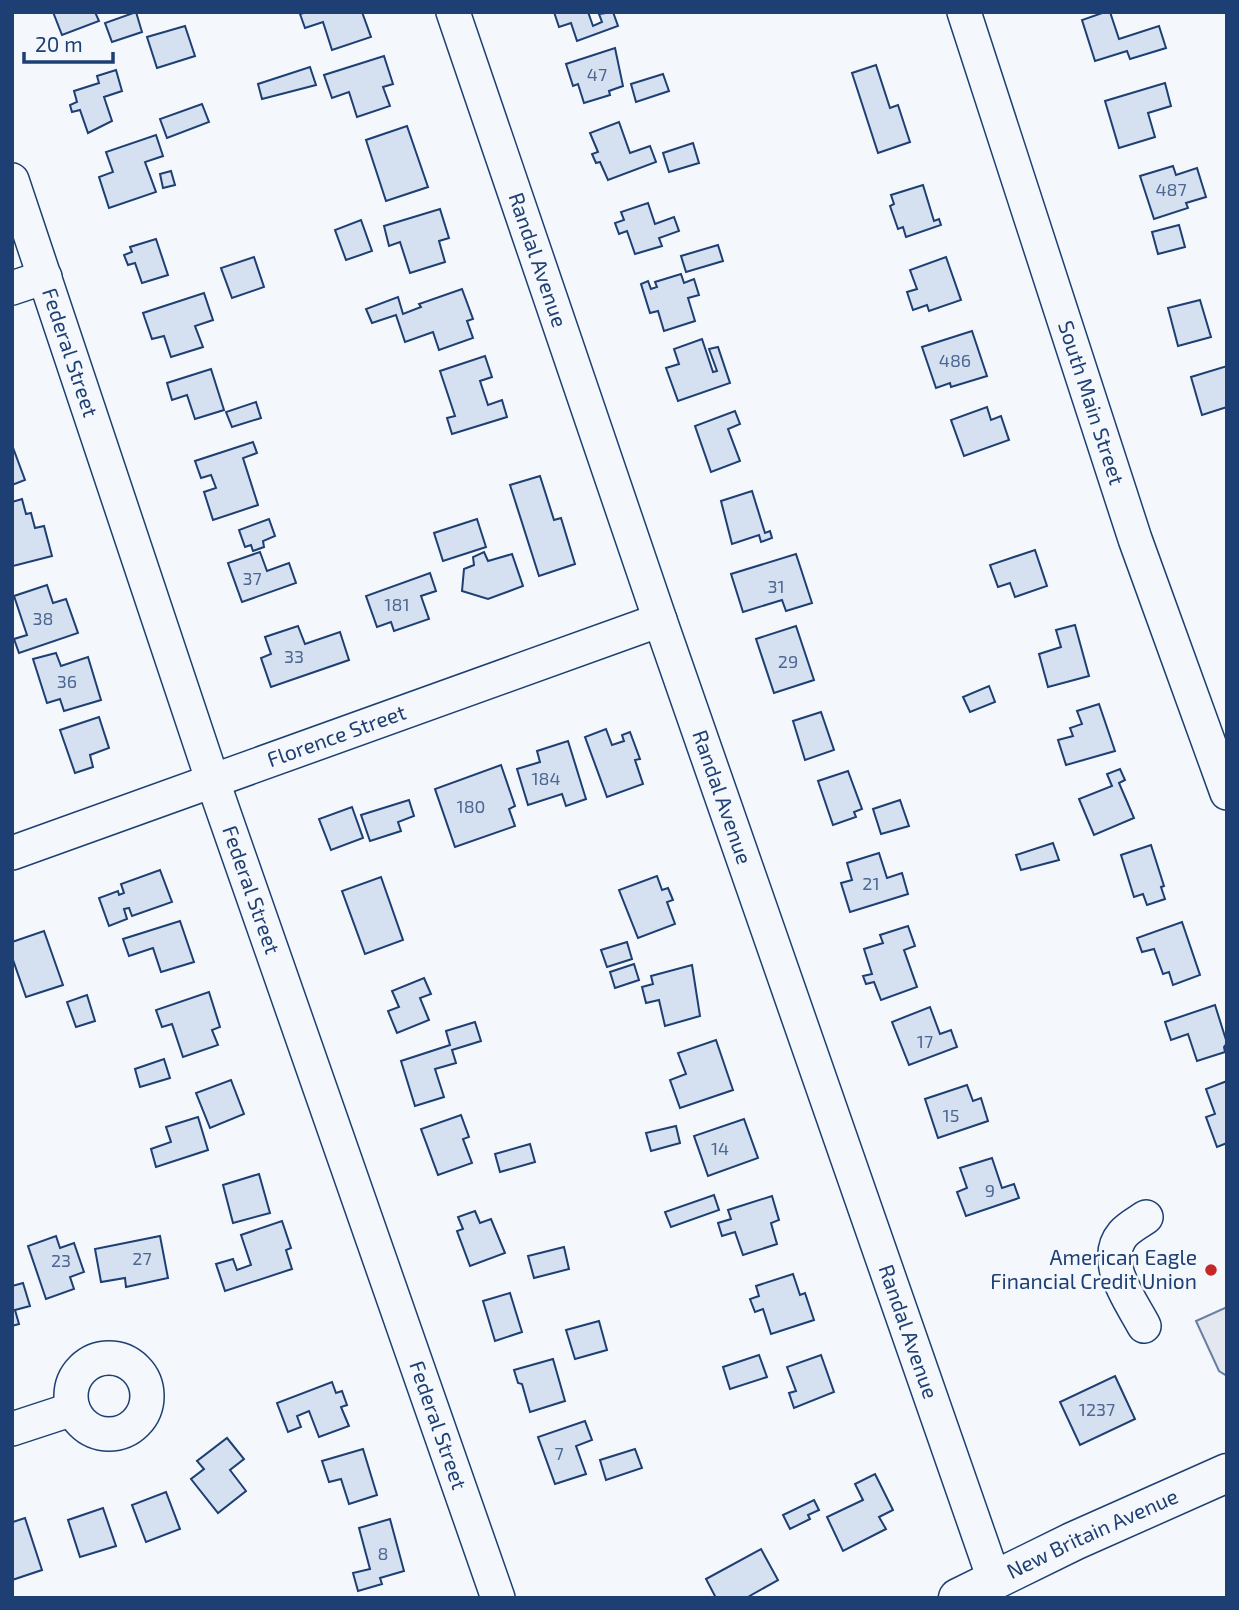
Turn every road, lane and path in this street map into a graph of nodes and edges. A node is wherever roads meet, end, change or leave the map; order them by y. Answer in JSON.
{"nodes":[{"id":1,"x":453,"y":12,"type":"edge"},
{"id":2,"x":964,"y":12,"type":"edge"},
{"id":3,"x":12,"y":180,"type":"edge"},
{"id":4,"x":45,"y":277,"type":"junction"},
{"id":5,"x":12,"y":288,"type":"edge"},
{"id":6,"x":660,"y":620,"type":"junction"},
{"id":7,"x":212,"y":779,"type":"junction"},
{"id":8,"x":1227,"y":793,"type":"edge"},
{"id":9,"x":12,"y":853,"type":"edge"},
{"id":10,"x":1146,"y":1217,"type":"dead end"},
{"id":11,"x":1143,"y":1326,"type":"dead end"},
{"id":12,"x":73,"y":1409,"type":"dead end"},
{"id":13,"x":12,"y":1429,"type":"edge"},
{"id":14,"x":1227,"y":1473,"type":"edge"},
{"id":15,"x":994,"y":1579,"type":"junction"},
{"id":16,"x":498,"y":1598,"type":"edge"},
{"id":17,"x":957,"y":1598,"type":"edge"}],
"edges":[{"from":1,"to":6,"type":"street","name":"Randal Avenue"},
{"from":2,"to":8,"type":"street","name":"South Main Street"},
{"from":3,"to":4,"type":"street","name":"Federal Street"},
{"from":4,"to":5,"type":"street"},
{"from":4,"to":7,"type":"street","name":"Federal Street"},
{"from":6,"to":7,"type":"street","name":"Florence Street"},
{"from":6,"to":15,"type":"street","name":"Randal Avenue"},
{"from":7,"to":9,"type":"street","name":"Florence Street"},
{"from":7,"to":16,"type":"street","name":"Federal Street"},
{"from":10,"to":11,"type":"street"},
{"from":12,"to":13,"type":"street"},
{"from":14,"to":15,"type":"main road","name":"New Britain Avenue"},
{"from":15,"to":17,"type":"main road","name":"New Britain Avenue"}]}
